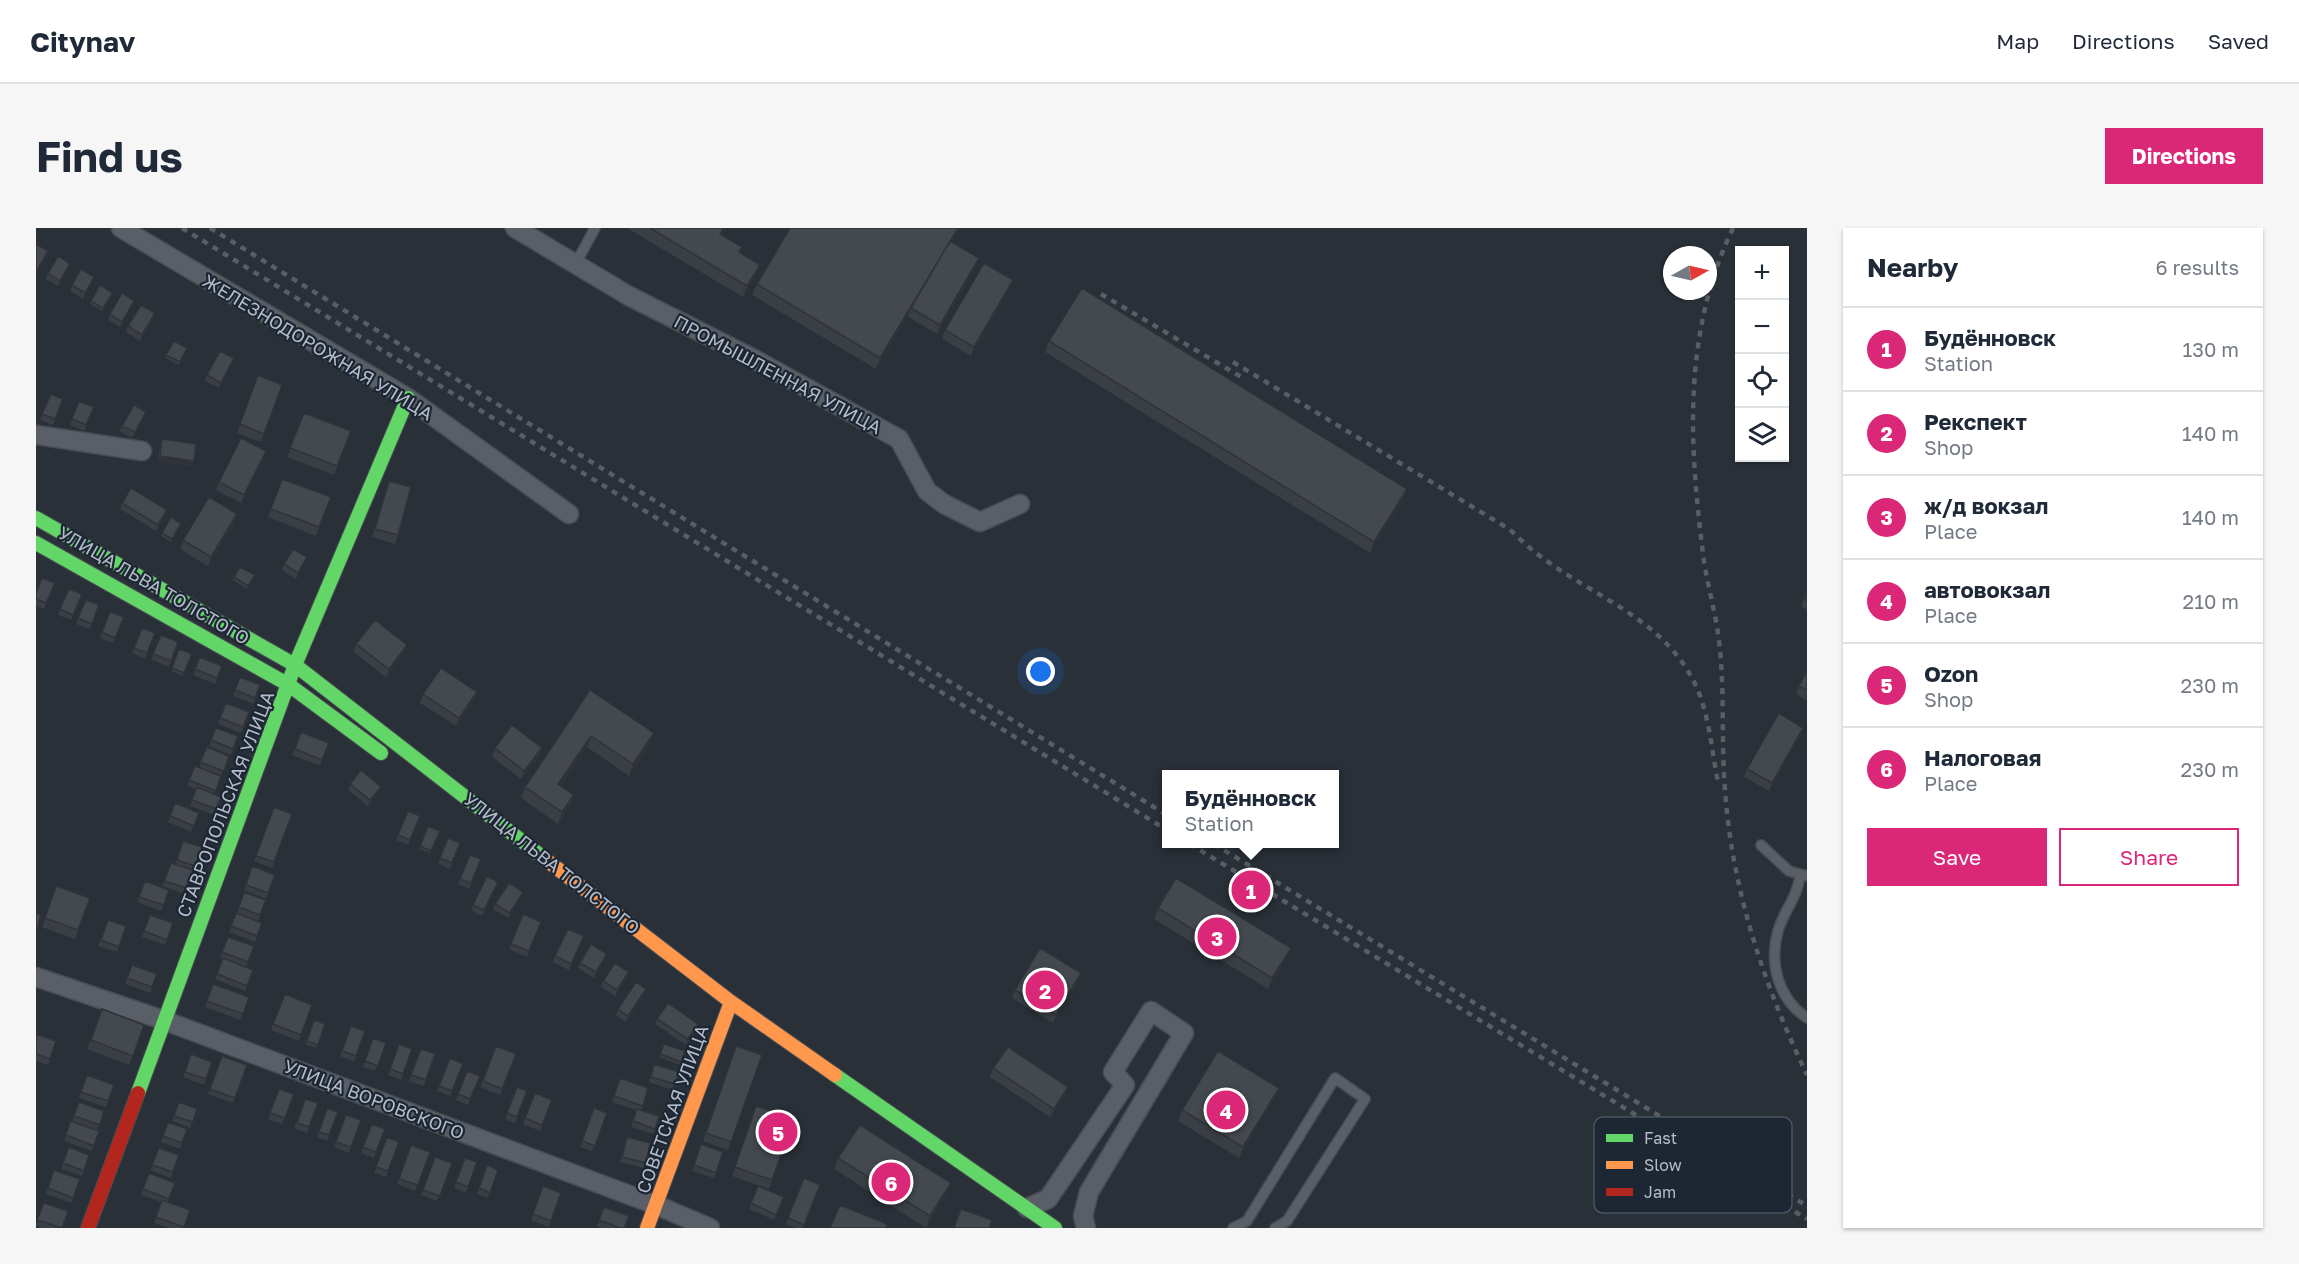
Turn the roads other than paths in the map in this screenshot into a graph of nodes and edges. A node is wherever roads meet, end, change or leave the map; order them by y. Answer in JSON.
{"nodes":[{"id":1,"x":121,"y":228,"type":"edge"},
{"id":2,"x":515,"y":228,"type":"edge"},
{"id":3,"x":595,"y":228,"type":"edge"},
{"id":4,"x":575,"y":265,"type":"junction"},
{"id":5,"x":408,"y":398,"type":"junction"},
{"id":6,"x":36,"y":435,"type":"edge"},
{"id":7,"x":142,"y":452,"type":"dead end"},
{"id":8,"x":1020,"y":504,"type":"dead end"},
{"id":9,"x":569,"y":514,"type":"dead end"},
{"id":10,"x":36,"y":518,"type":"edge"},
{"id":11,"x":36,"y":543,"type":"edge"},
{"id":12,"x":296,"y":665,"type":"junction"},
{"id":13,"x":289,"y":685,"type":"junction"},
{"id":14,"x":394,"y":762,"type":"dead end"},
{"id":15,"x":451,"y":804,"type":"dead end"},
{"id":16,"x":1761,"y":845,"type":"dead end"},
{"id":17,"x":1804,"y":876,"type":"edge"},
{"id":18,"x":36,"y":977,"type":"edge"},
{"id":19,"x":730,"y":1005,"type":"junction"},
{"id":20,"x":1807,"y":1018,"type":"edge"},
{"id":21,"x":163,"y":1020,"type":"junction"},
{"id":22,"x":656,"y":1205,"type":"junction"},
{"id":23,"x":1032,"y":1217,"type":"edge"},
{"id":24,"x":88,"y":1228,"type":"edge"},
{"id":25,"x":647,"y":1228,"type":"edge"},
{"id":26,"x":710,"y":1228,"type":"edge"},
{"id":27,"x":1055,"y":1228,"type":"edge"},
{"id":28,"x":1086,"y":1228,"type":"edge"},
{"id":29,"x":1233,"y":1228,"type":"edge"},
{"id":30,"x":1275,"y":1228,"type":"edge"}],
"edges":[{"from":1,"to":5,"type":"street","name":"ЖЕЛЕЗНОДОРОЖНАЯ УЛИЦА"},
{"from":2,"to":4,"type":"street","name":"ПРОМЫШЛЕННАЯ УЛИЦА"},
{"from":3,"to":4,"type":"lane"},
{"from":4,"to":8,"type":"street","name":"ПРОМЫШЛЕННАЯ УЛИЦА"},
{"from":5,"to":9,"type":"street","name":"ЖЕЛЕЗНОДОРОЖНАЯ УЛИЦА"},
{"from":5,"to":12,"type":"main road","name":"СТАВРОПОЛЬСКАЯ УЛИЦА"},
{"from":6,"to":7,"type":"street"},
{"from":10,"to":12,"type":"main road","name":"УЛИЦА ЛЬВА ТОЛСТОГО"},
{"from":11,"to":13,"type":"main road","name":"УЛИЦА ЛЬВА ТОЛСТОГО"},
{"from":12,"to":13,"type":"main road","name":"СТАВРОПОЛЬСКАЯ УЛИЦА"},
{"from":12,"to":19,"type":"main road","name":"УЛИЦА ЛЬВА ТОЛСТОГО"},
{"from":13,"to":14,"type":"main road","name":"УЛИЦА ЛЬВА ТОЛСТОГО"},
{"from":13,"to":21,"type":"main road","name":"СТАВРОПОЛЬСКАЯ УЛИЦА"},
{"from":15,"to":19,"type":"main road","name":"УЛИЦА ЛЬВА ТОЛСТОГО"},
{"from":16,"to":17,"type":"lane"},
{"from":17,"to":20,"type":"lane"},
{"from":18,"to":21,"type":"street","name":"УЛИЦА ВОРОВСКОГО"},
{"from":19,"to":22,"type":"main road","name":"СОВЕТСКАЯ УЛИЦА"},
{"from":19,"to":23,"type":"main road","name":"УЛИЦА ЛЬВА ТОЛСТОГО"},
{"from":21,"to":22,"type":"street","name":"УЛИЦА ВОРОВСКОГО"},
{"from":21,"to":24,"type":"main road","name":"СТАВРОПОЛЬСКАЯ УЛИЦА"},
{"from":22,"to":25,"type":"main road","name":"СОВЕТСКАЯ УЛИЦА"},
{"from":22,"to":26,"type":"street","name":"УЛИЦА ВОРОВСКОГО"},
{"from":23,"to":27,"type":"main road","name":"УЛИЦА ЛЬВА ТОЛСТОГО"},
{"from":23,"to":28,"type":"street"},
{"from":29,"to":30,"type":"lane"}]}
